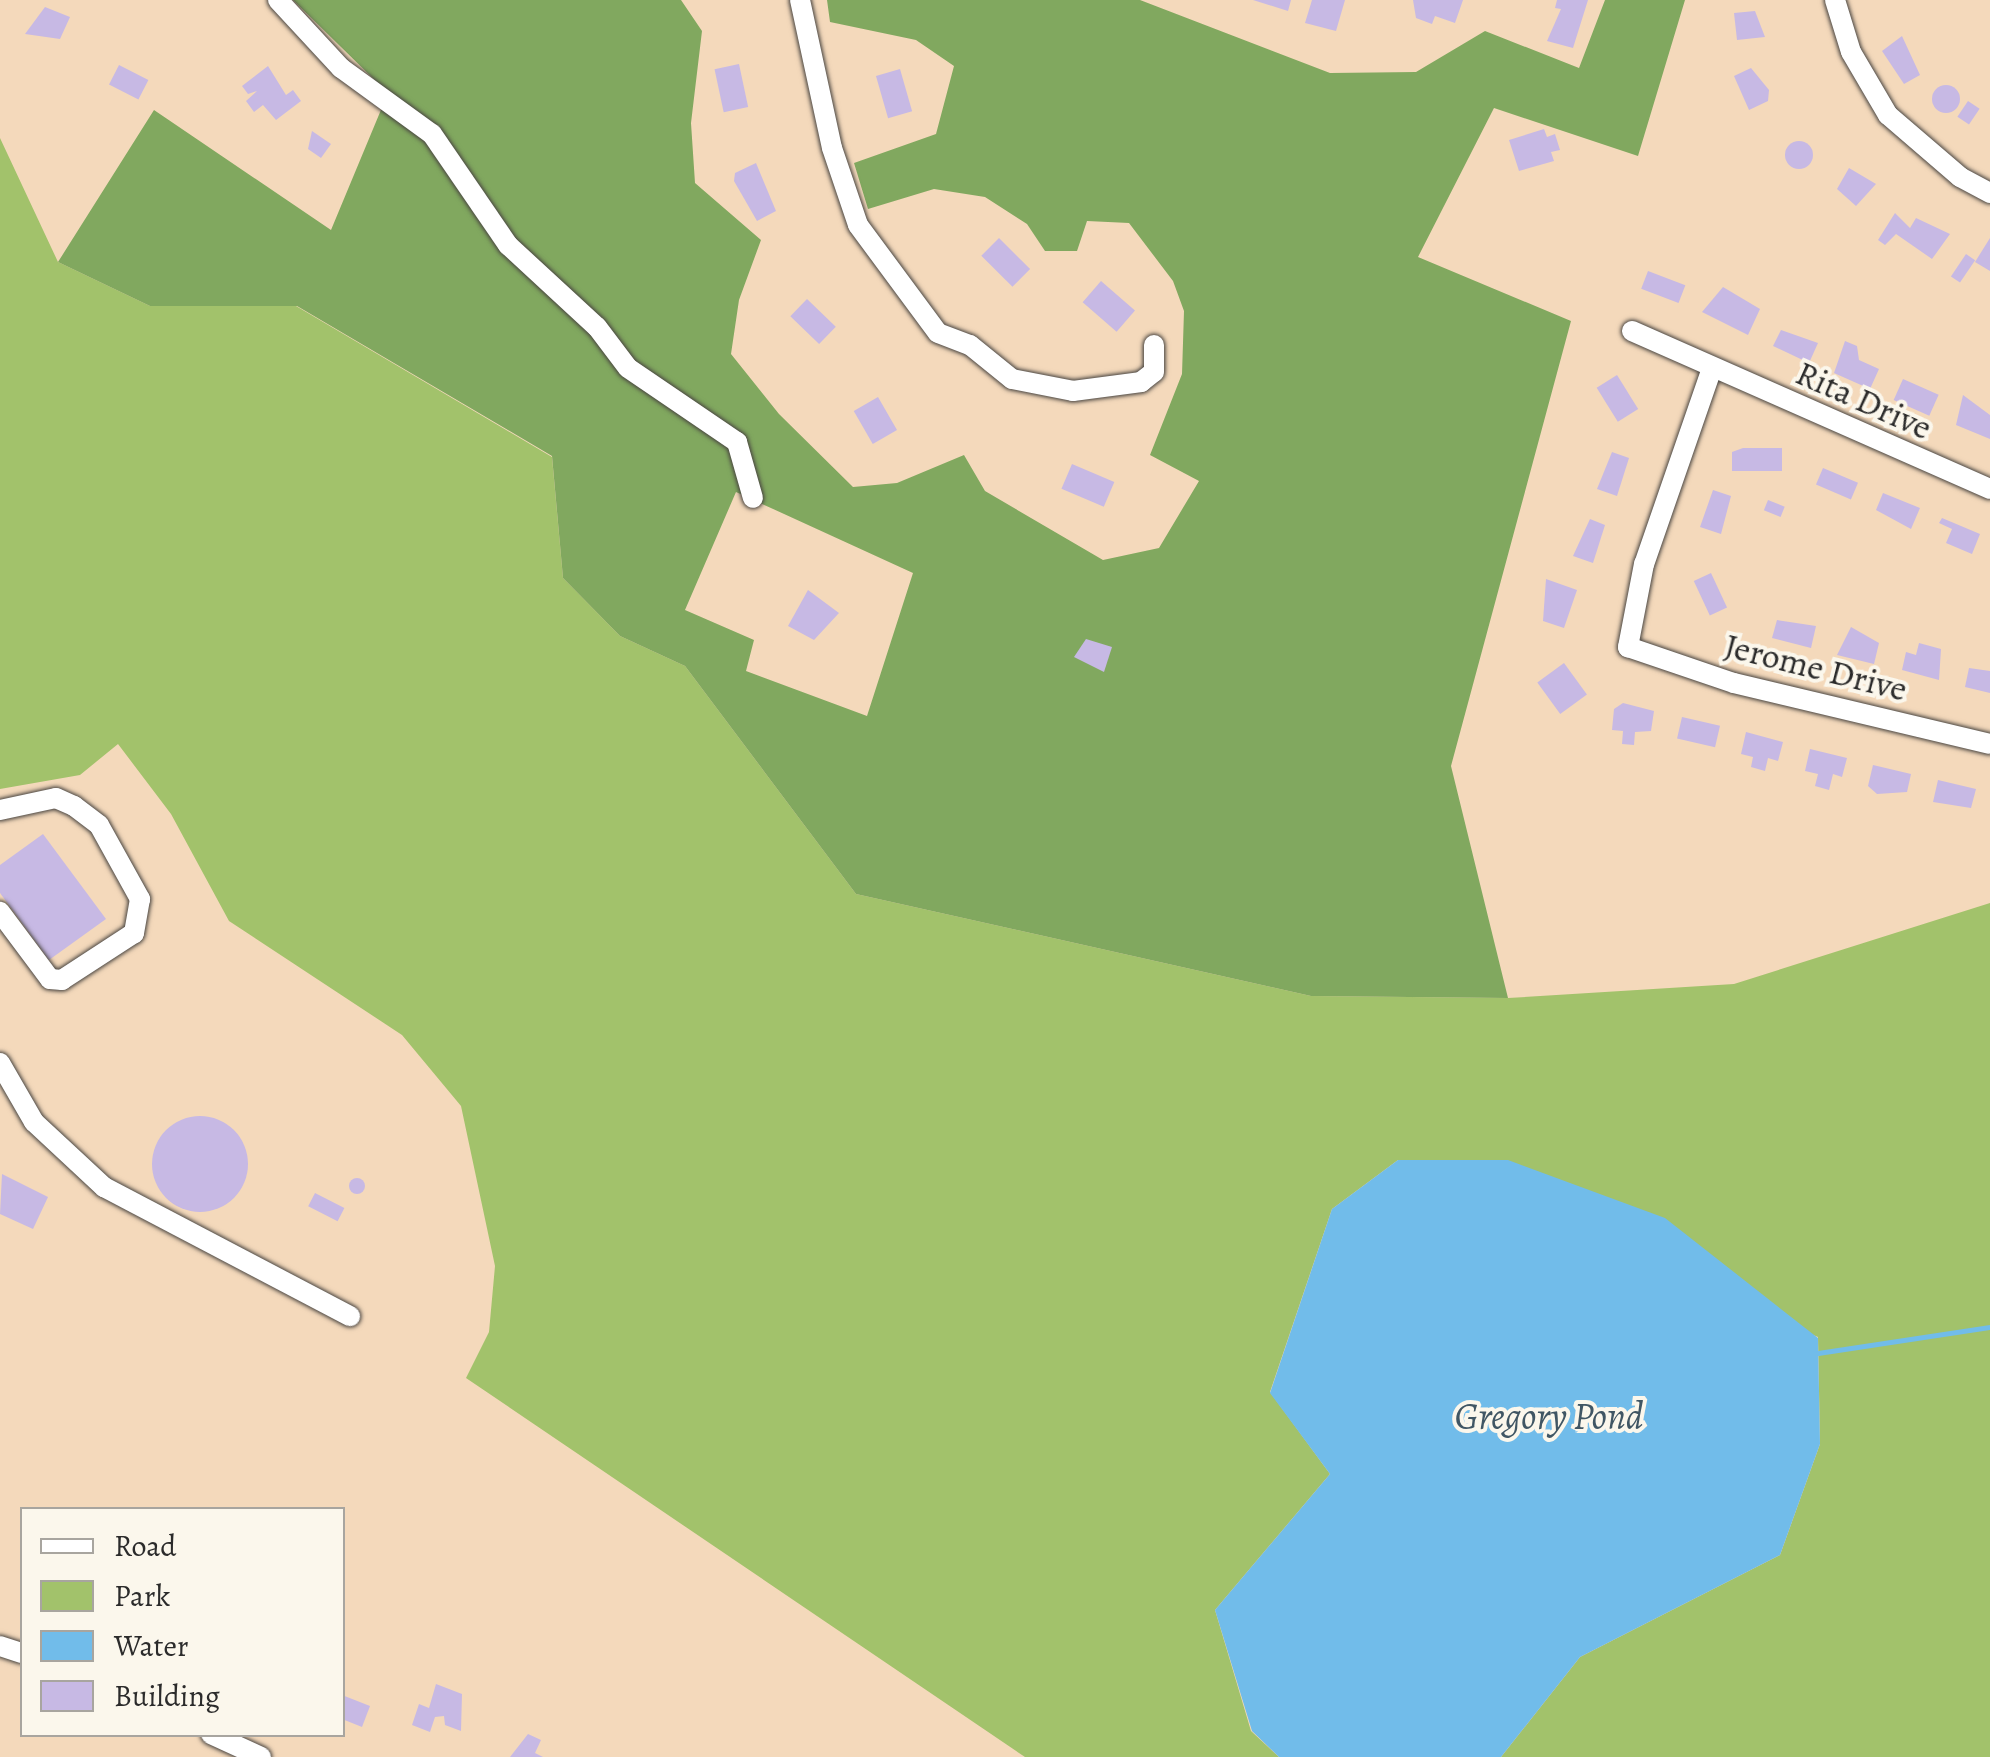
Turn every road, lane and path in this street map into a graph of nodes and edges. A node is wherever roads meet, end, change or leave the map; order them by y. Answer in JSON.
{"nodes":[{"id":1,"x":278,"y":0,"type":"edge"},
{"id":2,"x":800,"y":0,"type":"edge"},
{"id":3,"x":1836,"y":0,"type":"edge"},
{"id":4,"x":1990,"y":194,"type":"edge"},
{"id":5,"x":1632,"y":332,"type":"dead end"},
{"id":6,"x":1154,"y":345,"type":"dead end"},
{"id":7,"x":1711,"y":371,"type":"junction"},
{"id":8,"x":1990,"y":489,"type":"edge"},
{"id":9,"x":753,"y":498,"type":"dead end"},
{"id":10,"x":1990,"y":744,"type":"edge"},
{"id":11,"x":0,"y":810,"type":"edge"},
{"id":12,"x":0,"y":912,"type":"edge"},
{"id":13,"x":0,"y":1063,"type":"edge"},
{"id":14,"x":350,"y":1316,"type":"dead end"},
{"id":15,"x":218,"y":1737,"type":"edge"},
{"id":16,"x":261,"y":1757,"type":"edge"}],
"edges":[{"from":1,"to":9,"type":"street"},
{"from":2,"to":6,"type":"street"},
{"from":3,"to":4,"type":"street"},
{"from":5,"to":7,"type":"street","name":"Rita Drive"},
{"from":7,"to":8,"type":"street","name":"Rita Drive"},
{"from":7,"to":10,"type":"street","name":"Jerome Drive"},
{"from":11,"to":12,"type":"street"},
{"from":13,"to":14,"type":"street"},
{"from":15,"to":16,"type":"street"}]}
